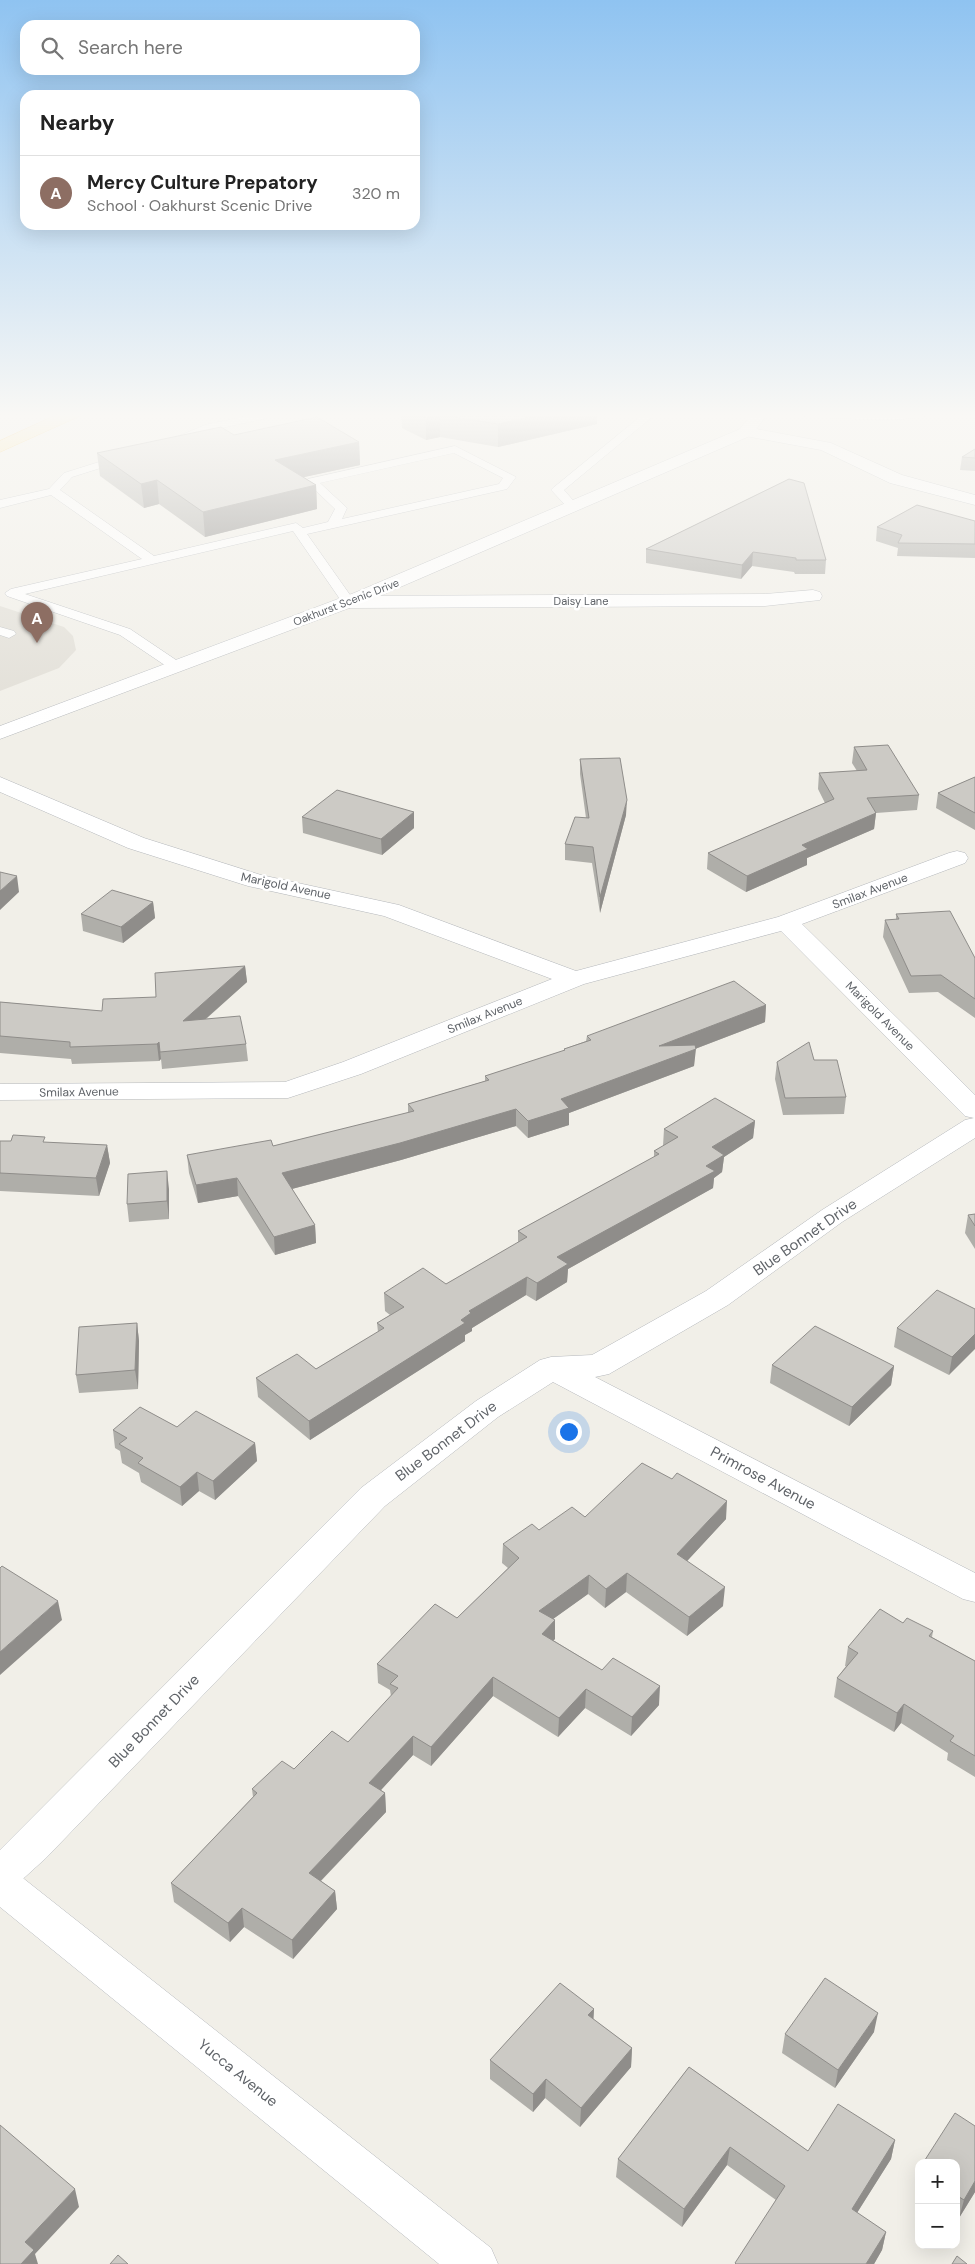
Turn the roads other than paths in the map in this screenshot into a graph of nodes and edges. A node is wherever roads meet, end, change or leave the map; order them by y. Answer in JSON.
{"nodes":[{"id":1,"x":91,"y":518,"type":"edge"},
{"id":2,"x":336,"y":518,"type":"edge"},
{"id":3,"x":365,"y":518,"type":"edge"},
{"id":4,"x":546,"y":518,"type":"edge"},
{"id":5,"x":333,"y":525,"type":"junction"},
{"id":6,"x":299,"y":532,"type":"junction"},
{"id":7,"x":151,"y":560,"type":"junction"},
{"id":8,"x":5,"y":592,"type":"edge"},
{"id":9,"x":814,"y":596,"type":"dead end"},
{"id":10,"x":348,"y":602,"type":"junction"},
{"id":11,"x":177,"y":667,"type":"junction"},
{"id":12,"x":0,"y":734,"type":"edge"},
{"id":13,"x":0,"y":784,"type":"edge"},
{"id":14,"x":958,"y":858,"type":"dead end"},
{"id":15,"x":786,"y":922,"type":"junction"},
{"id":16,"x":575,"y":979,"type":"junction"},
{"id":17,"x":0,"y":1092,"type":"edge"},
{"id":18,"x":975,"y":1110,"type":"edge"},
{"id":19,"x":975,"y":1126,"type":"edge"},
{"id":20,"x":975,"y":1146,"type":"edge"},
{"id":21,"x":931,"y":1152,"type":"junction"},
{"id":22,"x":551,"y":1368,"type":"junction"},
{"id":23,"x":975,"y":1589,"type":"edge"},
{"id":24,"x":0,"y":1875,"type":"edge"},
{"id":25,"x":0,"y":1883,"type":"edge"},
{"id":26,"x":475,"y":2264,"type":"edge"}],
"edges":[{"from":1,"to":7,"type":"lane"},
{"from":2,"to":5,"type":"lane"},
{"from":3,"to":5,"type":"lane"},
{"from":4,"to":10,"type":"street","name":"Oakhurst Scenic Drive"},
{"from":5,"to":6,"type":"lane"},
{"from":6,"to":7,"type":"lane"},
{"from":6,"to":10,"type":"lane"},
{"from":7,"to":8,"type":"lane"},
{"from":8,"to":11,"type":"lane"},
{"from":9,"to":10,"type":"street","name":"Daisy Lane"},
{"from":10,"to":11,"type":"street","name":"Oakhurst Scenic Drive"},
{"from":11,"to":12,"type":"street","name":"Oakhurst Scenic Drive"},
{"from":13,"to":16,"type":"street","name":"Marigold Avenue"},
{"from":14,"to":15,"type":"street","name":"Smilax Avenue"},
{"from":15,"to":16,"type":"street","name":"Smilax Avenue"},
{"from":15,"to":18,"type":"street","name":"Marigold Avenue"},
{"from":16,"to":17,"type":"street","name":"Smilax Avenue"},
{"from":19,"to":21,"type":"street","name":"Blue Bonnet Drive"},
{"from":20,"to":21,"type":"street"},
{"from":21,"to":22,"type":"street","name":"Blue Bonnet Drive"},
{"from":22,"to":23,"type":"street","name":"Primrose Avenue"},
{"from":22,"to":24,"type":"street","name":"Blue Bonnet Drive"},
{"from":25,"to":26,"type":"street","name":"Yucca Avenue"}]}
